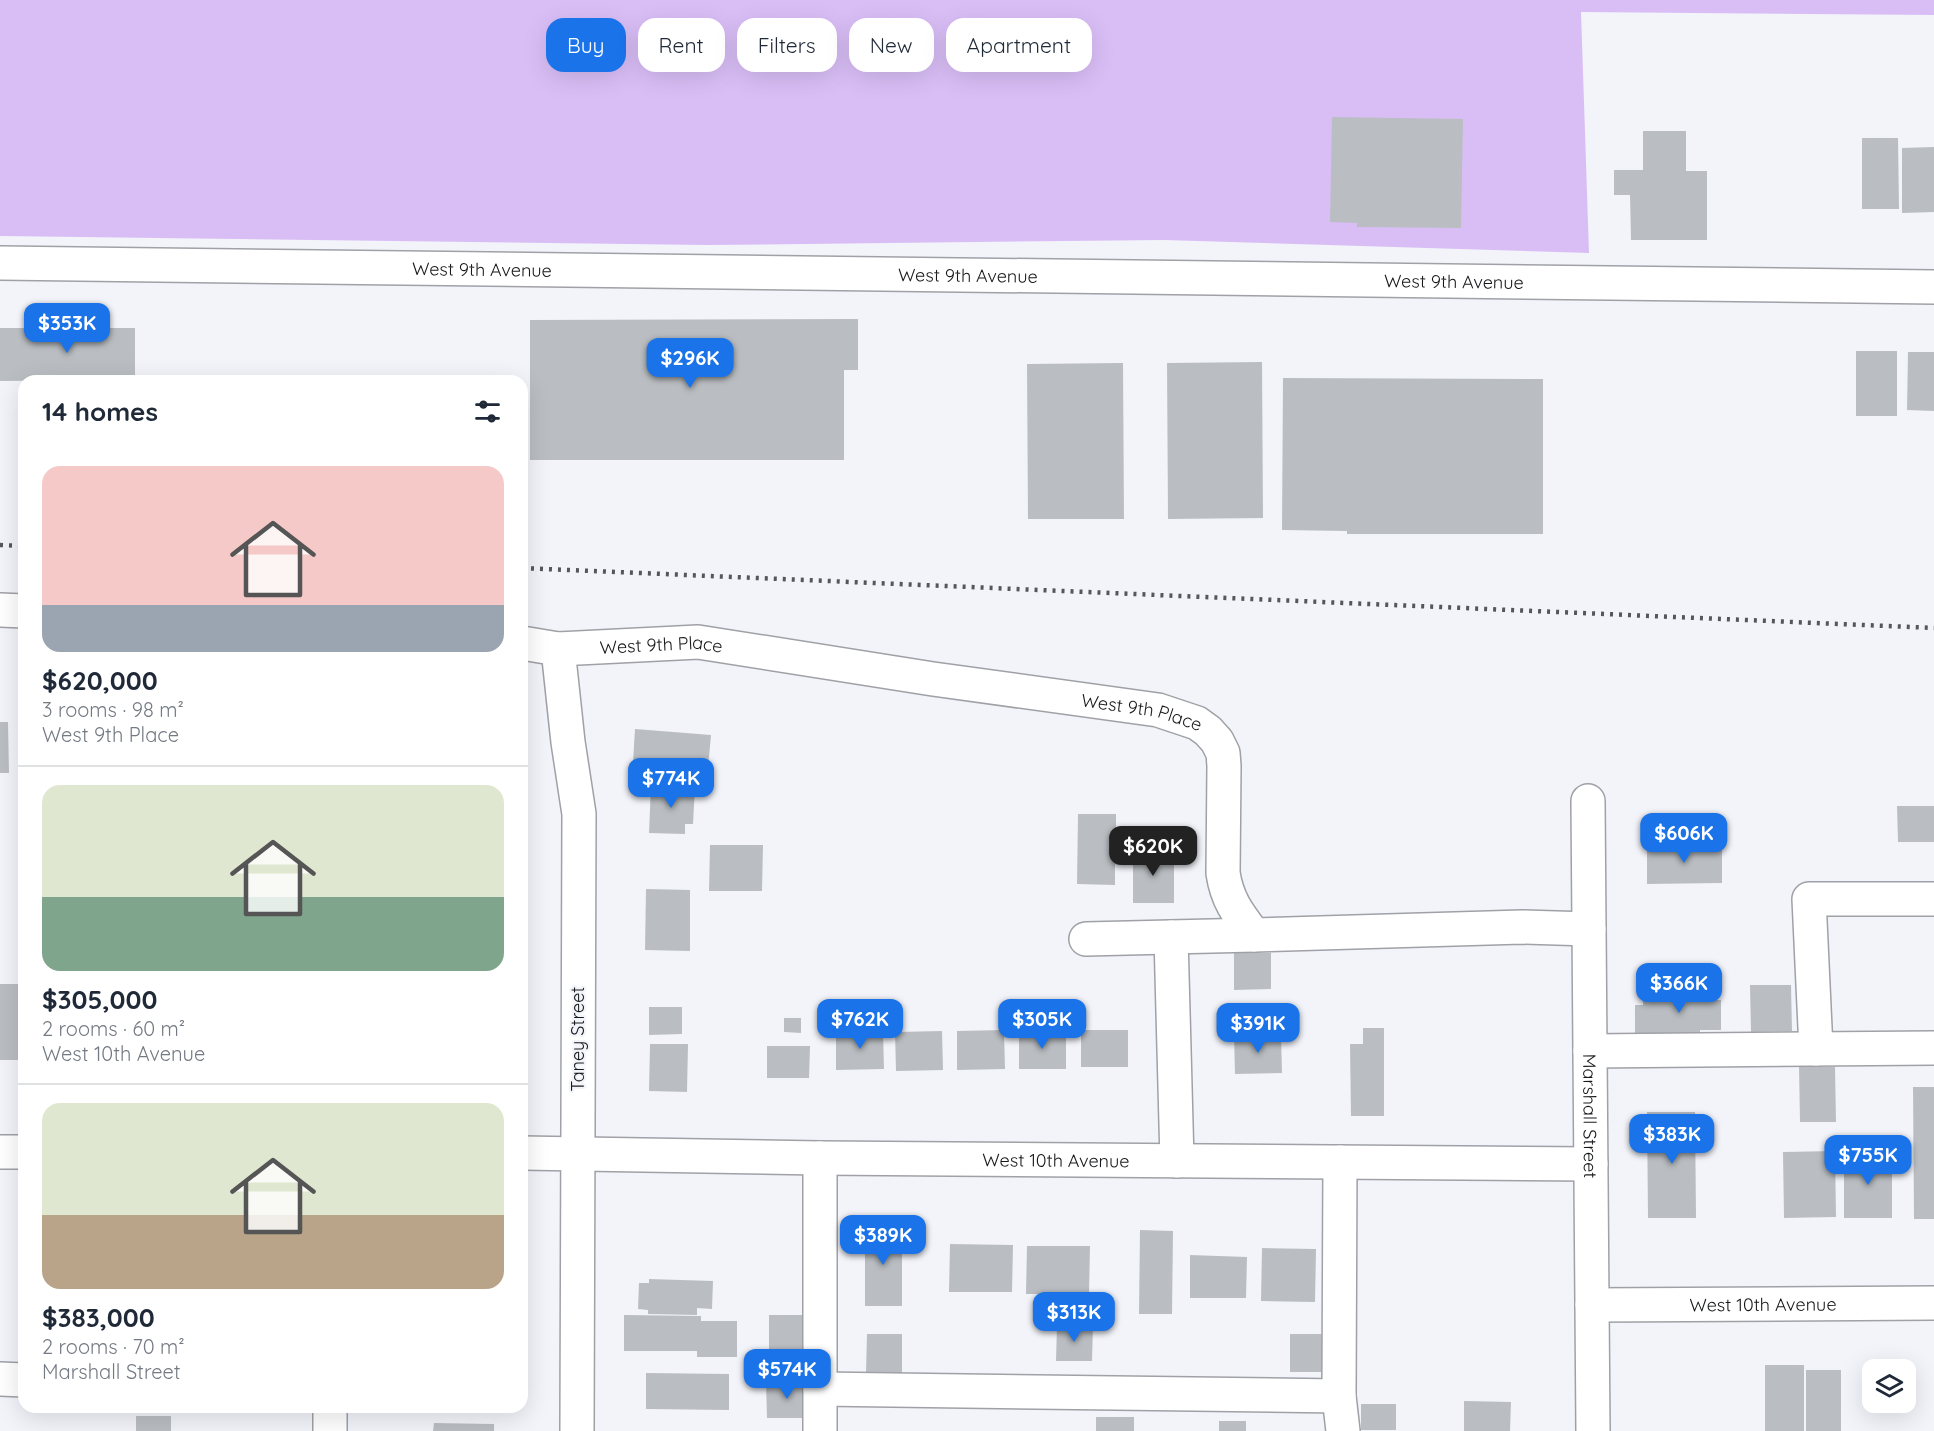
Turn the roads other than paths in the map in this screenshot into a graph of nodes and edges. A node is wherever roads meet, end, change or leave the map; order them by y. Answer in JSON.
{"nodes":[{"id":1,"x":0,"y":263,"type":"edge"},
{"id":2,"x":1934,"y":287,"type":"edge"},
{"id":3,"x":0,"y":610,"type":"edge"},
{"id":4,"x":18,"y":611,"type":"edge"},
{"id":5,"x":528,"y":644,"type":"edge"},
{"id":6,"x":558,"y":649,"type":"junction"},
{"id":7,"x":1588,"y":801,"type":"dead end"},
{"id":8,"x":1934,"y":899,"type":"edge"},
{"id":9,"x":1589,"y":929,"type":"junction"},
{"id":10,"x":1254,"y":935,"type":"junction"},
{"id":11,"x":1171,"y":937,"type":"junction"},
{"id":12,"x":1086,"y":939,"type":"dead end"},
{"id":13,"x":1934,"y":1047,"type":"edge"},
{"id":14,"x":1816,"y":1049,"type":"junction"},
{"id":15,"x":1590,"y":1051,"type":"junction"},
{"id":16,"x":0,"y":1152,"type":"edge"},
{"id":17,"x":18,"y":1152,"type":"edge"},
{"id":18,"x":528,"y":1153,"type":"edge"},
{"id":19,"x":577,"y":1153,"type":"junction"},
{"id":20,"x":820,"y":1158,"type":"junction"},
{"id":21,"x":1177,"y":1161,"type":"junction"},
{"id":22,"x":1340,"y":1162,"type":"junction"},
{"id":23,"x":1591,"y":1164,"type":"junction"},
{"id":24,"x":1934,"y":1303,"type":"edge"},
{"id":25,"x":1592,"y":1305,"type":"junction"},
{"id":26,"x":0,"y":1379,"type":"edge"},
{"id":27,"x":18,"y":1380,"type":"edge"},
{"id":28,"x":820,"y":1389,"type":"junction"},
{"id":29,"x":1339,"y":1396,"type":"junction"},
{"id":30,"x":330,"y":1413,"type":"edge"},
{"id":31,"x":330,"y":1431,"type":"edge"},
{"id":32,"x":577,"y":1431,"type":"edge"},
{"id":33,"x":820,"y":1431,"type":"edge"},
{"id":34,"x":1343,"y":1431,"type":"edge"},
{"id":35,"x":1593,"y":1431,"type":"edge"}],
"edges":[{"from":1,"to":2,"type":"street","name":"West 9th Avenue"},
{"from":3,"to":4,"type":"street"},
{"from":5,"to":6,"type":"street","name":"West 9th Place"},
{"from":6,"to":10,"type":"street","name":"West 9th Place"},
{"from":6,"to":19,"type":"street","name":"Taney Street"},
{"from":7,"to":9,"type":"street","name":"Marshall Street"},
{"from":8,"to":14,"type":"street"},
{"from":9,"to":10,"type":"street"},
{"from":9,"to":15,"type":"street","name":"Marshall Street"},
{"from":10,"to":11,"type":"street"},
{"from":11,"to":12,"type":"street"},
{"from":11,"to":21,"type":"street"},
{"from":13,"to":14,"type":"street"},
{"from":14,"to":15,"type":"street"},
{"from":15,"to":23,"type":"street","name":"Marshall Street"},
{"from":16,"to":17,"type":"street"},
{"from":18,"to":19,"type":"street","name":"West 10th Avenue"},
{"from":19,"to":20,"type":"street","name":"West 10th Avenue"},
{"from":19,"to":32,"type":"street","name":"Taney Street"},
{"from":20,"to":21,"type":"street","name":"West 10th Avenue"},
{"from":20,"to":28,"type":"street"},
{"from":21,"to":22,"type":"street","name":"West 10th Avenue"},
{"from":22,"to":23,"type":"street","name":"West 10th Avenue"},
{"from":22,"to":29,"type":"street"},
{"from":23,"to":25,"type":"street","name":"Marshall Street"},
{"from":24,"to":25,"type":"street","name":"West 10th Avenue"},
{"from":25,"to":35,"type":"street","name":"Marshall Street"},
{"from":26,"to":27,"type":"street"},
{"from":28,"to":29,"type":"street"},
{"from":28,"to":33,"type":"street"},
{"from":29,"to":34,"type":"street"},
{"from":30,"to":31,"type":"street"}]}
